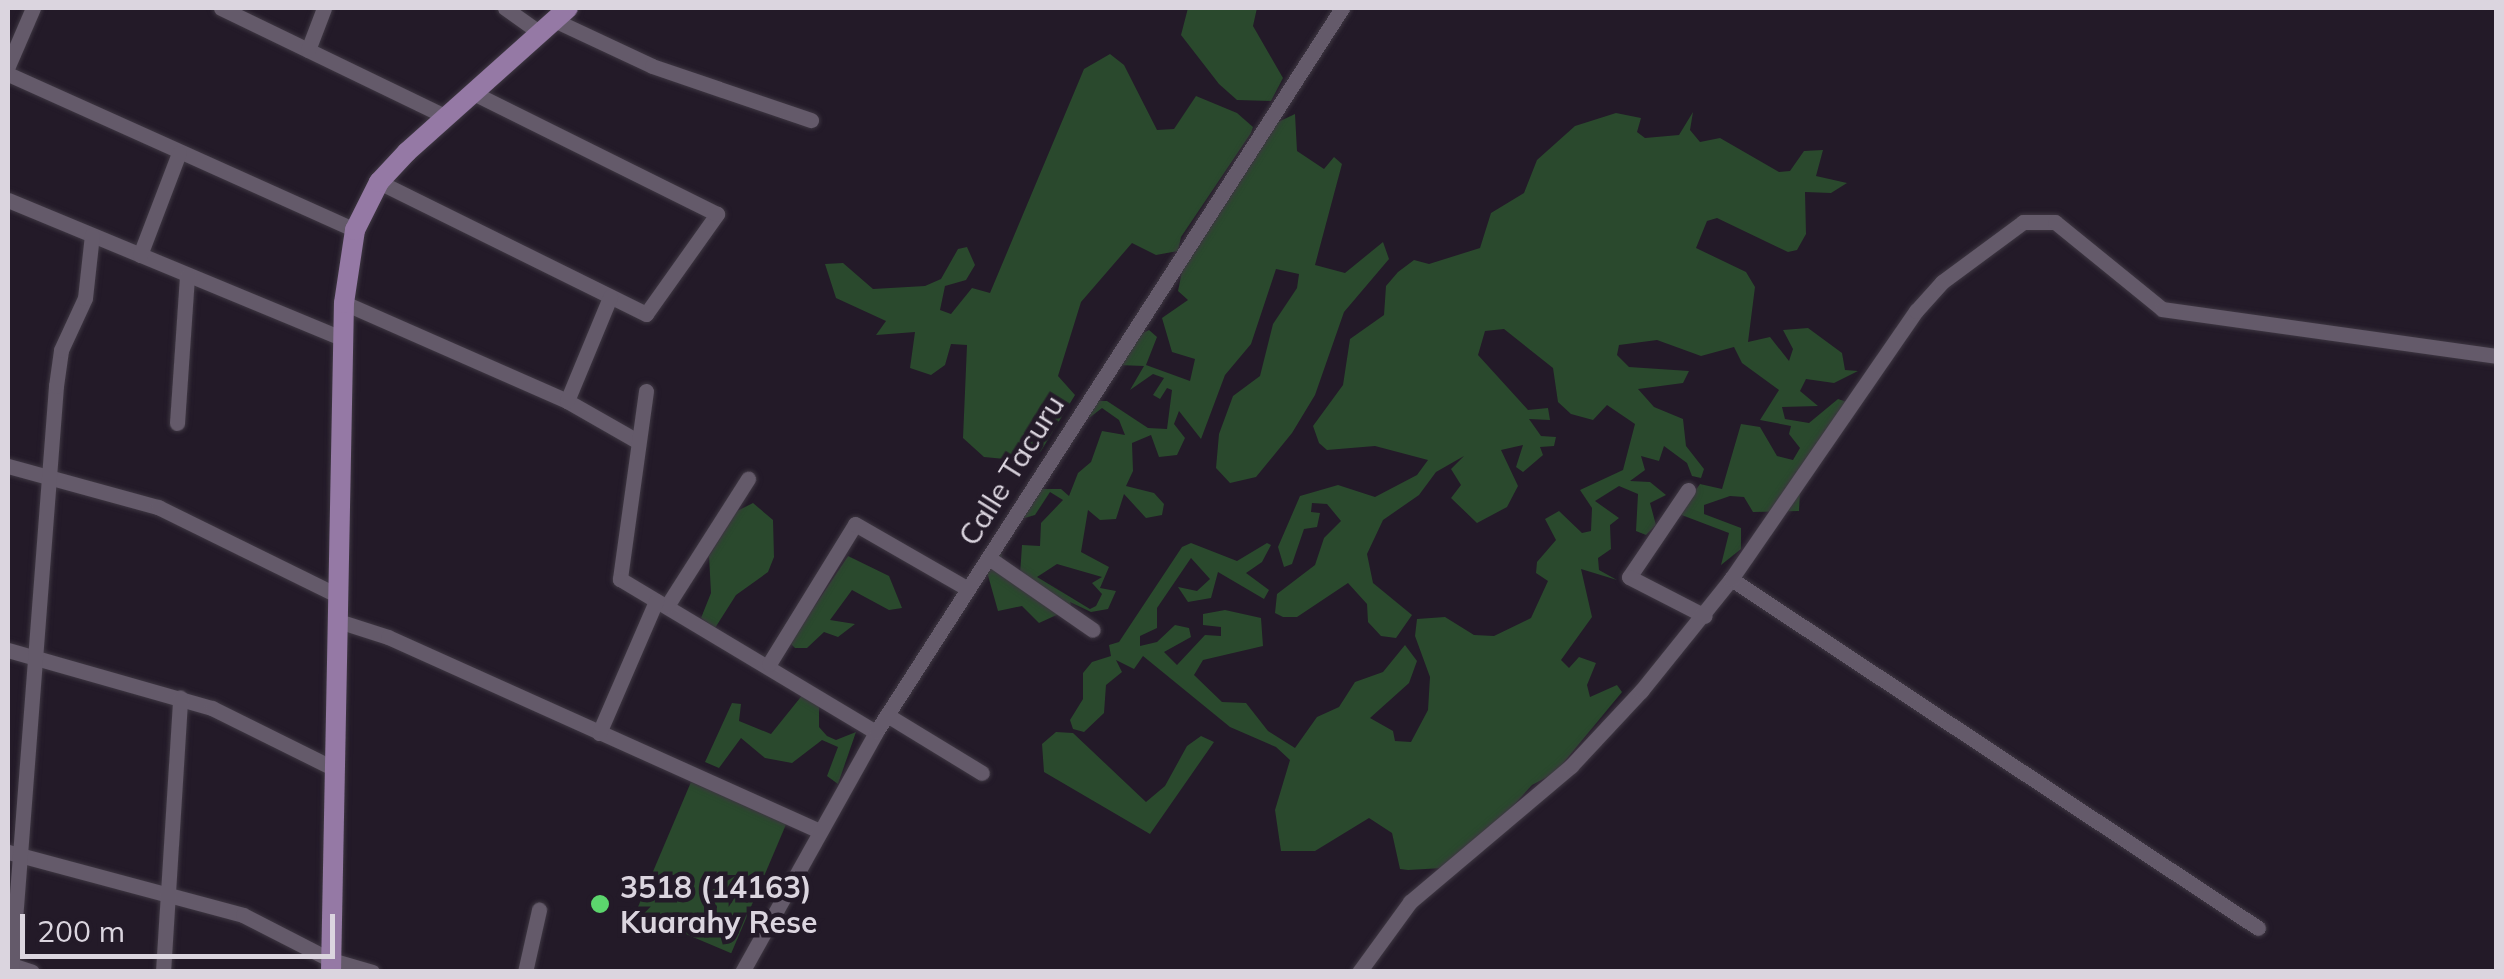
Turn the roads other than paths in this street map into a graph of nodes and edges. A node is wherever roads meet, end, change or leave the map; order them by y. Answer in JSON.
{"nodes":[{"id":1,"x":34,"y":8,"type":"edge"},
{"id":2,"x":221,"y":8,"type":"edge"},
{"id":3,"x":324,"y":8,"type":"edge"},
{"id":4,"x":504,"y":8,"type":"edge"},
{"id":5,"x":1342,"y":8,"type":"edge"},
{"id":6,"x":554,"y":20,"type":"edge"},
{"id":7,"x":308,"y":50,"type":"junction"},
{"id":8,"x":8,"y":66,"type":"edge"},
{"id":9,"x":8,"y":74,"type":"edge"},
{"id":10,"x":473,"y":92,"type":"junction"},
{"id":11,"x":446,"y":117,"type":"junction"},
{"id":12,"x":811,"y":120,"type":"dead end"},
{"id":13,"x":179,"y":153,"type":"junction"},
{"id":14,"x":379,"y":182,"type":"junction"},
{"id":15,"x":8,"y":200,"type":"edge"},
{"id":16,"x":355,"y":230,"type":"junction"},
{"id":17,"x":92,"y":235,"type":"junction"},
{"id":18,"x":140,"y":255,"type":"junction"},
{"id":19,"x":187,"y":274,"type":"junction"},
{"id":20,"x":610,"y":297,"type":"junction"},
{"id":21,"x":344,"y":303,"type":"junction"},
{"id":22,"x":344,"y":339,"type":"junction"},
{"id":23,"x":2496,"y":356,"type":"edge"},
{"id":24,"x":646,"y":391,"type":"dead end"},
{"id":25,"x":567,"y":402,"type":"junction"},
{"id":26,"x":178,"y":423,"type":"dead end"},
{"id":27,"x":636,"y":441,"type":"junction"},
{"id":28,"x":8,"y":466,"type":"edge"},
{"id":29,"x":50,"y":478,"type":"junction"},
{"id":30,"x":748,"y":479,"type":"dead end"},
{"id":31,"x":1688,"y":490,"type":"dead end"},
{"id":32,"x":988,"y":558,"type":"junction"},
{"id":33,"x":1731,"y":579,"type":"junction"},
{"id":34,"x":968,"y":589,"type":"junction"},
{"id":35,"x":339,"y":596,"type":"junction"},
{"id":36,"x":662,"y":604,"type":"junction"},
{"id":37,"x":1705,"y":616,"type":"junction"},
{"id":38,"x":338,"y":621,"type":"junction"},
{"id":39,"x":1093,"y":630,"type":"dead end"},
{"id":40,"x":8,"y":650,"type":"edge"},
{"id":41,"x":38,"y":659,"type":"junction"},
{"id":42,"x":769,"y":664,"type":"junction"},
{"id":43,"x":180,"y":698,"type":"junction"},
{"id":44,"x":887,"y":716,"type":"junction"},
{"id":45,"x":876,"y":732,"type":"junction"},
{"id":46,"x":599,"y":733,"type":"junction"},
{"id":47,"x":335,"y":769,"type":"junction"},
{"id":48,"x":982,"y":774,"type":"dead end"},
{"id":49,"x":818,"y":830,"type":"junction"},
{"id":50,"x":8,"y":852,"type":"edge"},
{"id":51,"x":24,"y":856,"type":"junction"},
{"id":52,"x":168,"y":894,"type":"junction"},
{"id":53,"x":539,"y":910,"type":"dead end"},
{"id":54,"x":2258,"y":928,"type":"dead end"},
{"id":55,"x":331,"y":966,"type":"edge"},
{"id":56,"x":10,"y":967,"type":"edge"},
{"id":57,"x":32,"y":972,"type":"edge"},
{"id":58,"x":163,"y":972,"type":"edge"},
{"id":59,"x":372,"y":972,"type":"edge"},
{"id":60,"x":525,"y":972,"type":"edge"},
{"id":61,"x":742,"y":972,"type":"edge"},
{"id":62,"x":1359,"y":972,"type":"edge"}],
"edges":[{"from":1,"to":8,"type":"street"},
{"from":2,"to":7,"type":"street"},
{"from":3,"to":7,"type":"street"},
{"from":4,"to":6,"type":"street"},
{"from":5,"to":32,"type":"street","name":"Calle Tacuru"},
{"from":6,"to":10,"type":"main road"},
{"from":6,"to":12,"type":"street"},
{"from":7,"to":11,"type":"street"},
{"from":9,"to":13,"type":"street"},
{"from":10,"to":11,"type":"main road"},
{"from":10,"to":20,"type":"street"},
{"from":11,"to":14,"type":"main road"},
{"from":13,"to":16,"type":"street"},
{"from":13,"to":18,"type":"street"},
{"from":14,"to":16,"type":"main road"},
{"from":14,"to":20,"type":"street"},
{"from":15,"to":17,"type":"street"},
{"from":16,"to":21,"type":"main road"},
{"from":17,"to":18,"type":"street"},
{"from":17,"to":29,"type":"street"},
{"from":18,"to":19,"type":"street"},
{"from":19,"to":22,"type":"street"},
{"from":19,"to":26,"type":"street"},
{"from":20,"to":25,"type":"street"},
{"from":21,"to":22,"type":"main road"},
{"from":21,"to":25,"type":"street"},
{"from":22,"to":35,"type":"main road"},
{"from":23,"to":33,"type":"street"},
{"from":24,"to":27,"type":"street"},
{"from":25,"to":27,"type":"street"},
{"from":27,"to":36,"type":"street"},
{"from":28,"to":29,"type":"street"},
{"from":29,"to":35,"type":"street"},
{"from":29,"to":41,"type":"street"},
{"from":30,"to":36,"type":"street"},
{"from":31,"to":37,"type":"street"},
{"from":32,"to":34,"type":"street","name":"Calle Tacuru"},
{"from":32,"to":39,"type":"street"},
{"from":33,"to":37,"type":"street"},
{"from":33,"to":54,"type":"street"},
{"from":34,"to":42,"type":"street"},
{"from":34,"to":44,"type":"street","name":"Calle Tacuru"},
{"from":35,"to":38,"type":"main road"},
{"from":36,"to":42,"type":"street"},
{"from":36,"to":46,"type":"street"},
{"from":37,"to":62,"type":"street"},
{"from":38,"to":46,"type":"street"},
{"from":38,"to":47,"type":"main road"},
{"from":40,"to":41,"type":"street"},
{"from":41,"to":43,"type":"street"},
{"from":41,"to":51,"type":"street"},
{"from":42,"to":45,"type":"street"},
{"from":43,"to":47,"type":"street"},
{"from":43,"to":52,"type":"street"},
{"from":44,"to":45,"type":"street","name":"Calle Tacuru"},
{"from":44,"to":48,"type":"street"},
{"from":45,"to":49,"type":"street","name":"Calle Tacuru"},
{"from":46,"to":49,"type":"street"},
{"from":47,"to":55,"type":"main road"},
{"from":49,"to":61,"type":"street","name":"Calle Tacuru"},
{"from":50,"to":51,"type":"street"},
{"from":51,"to":52,"type":"street"},
{"from":51,"to":56,"type":"street"},
{"from":52,"to":55,"type":"street"},
{"from":52,"to":58,"type":"street"},
{"from":53,"to":60,"type":"street"},
{"from":55,"to":59,"type":"street"},
{"from":56,"to":57,"type":"street"}]}
